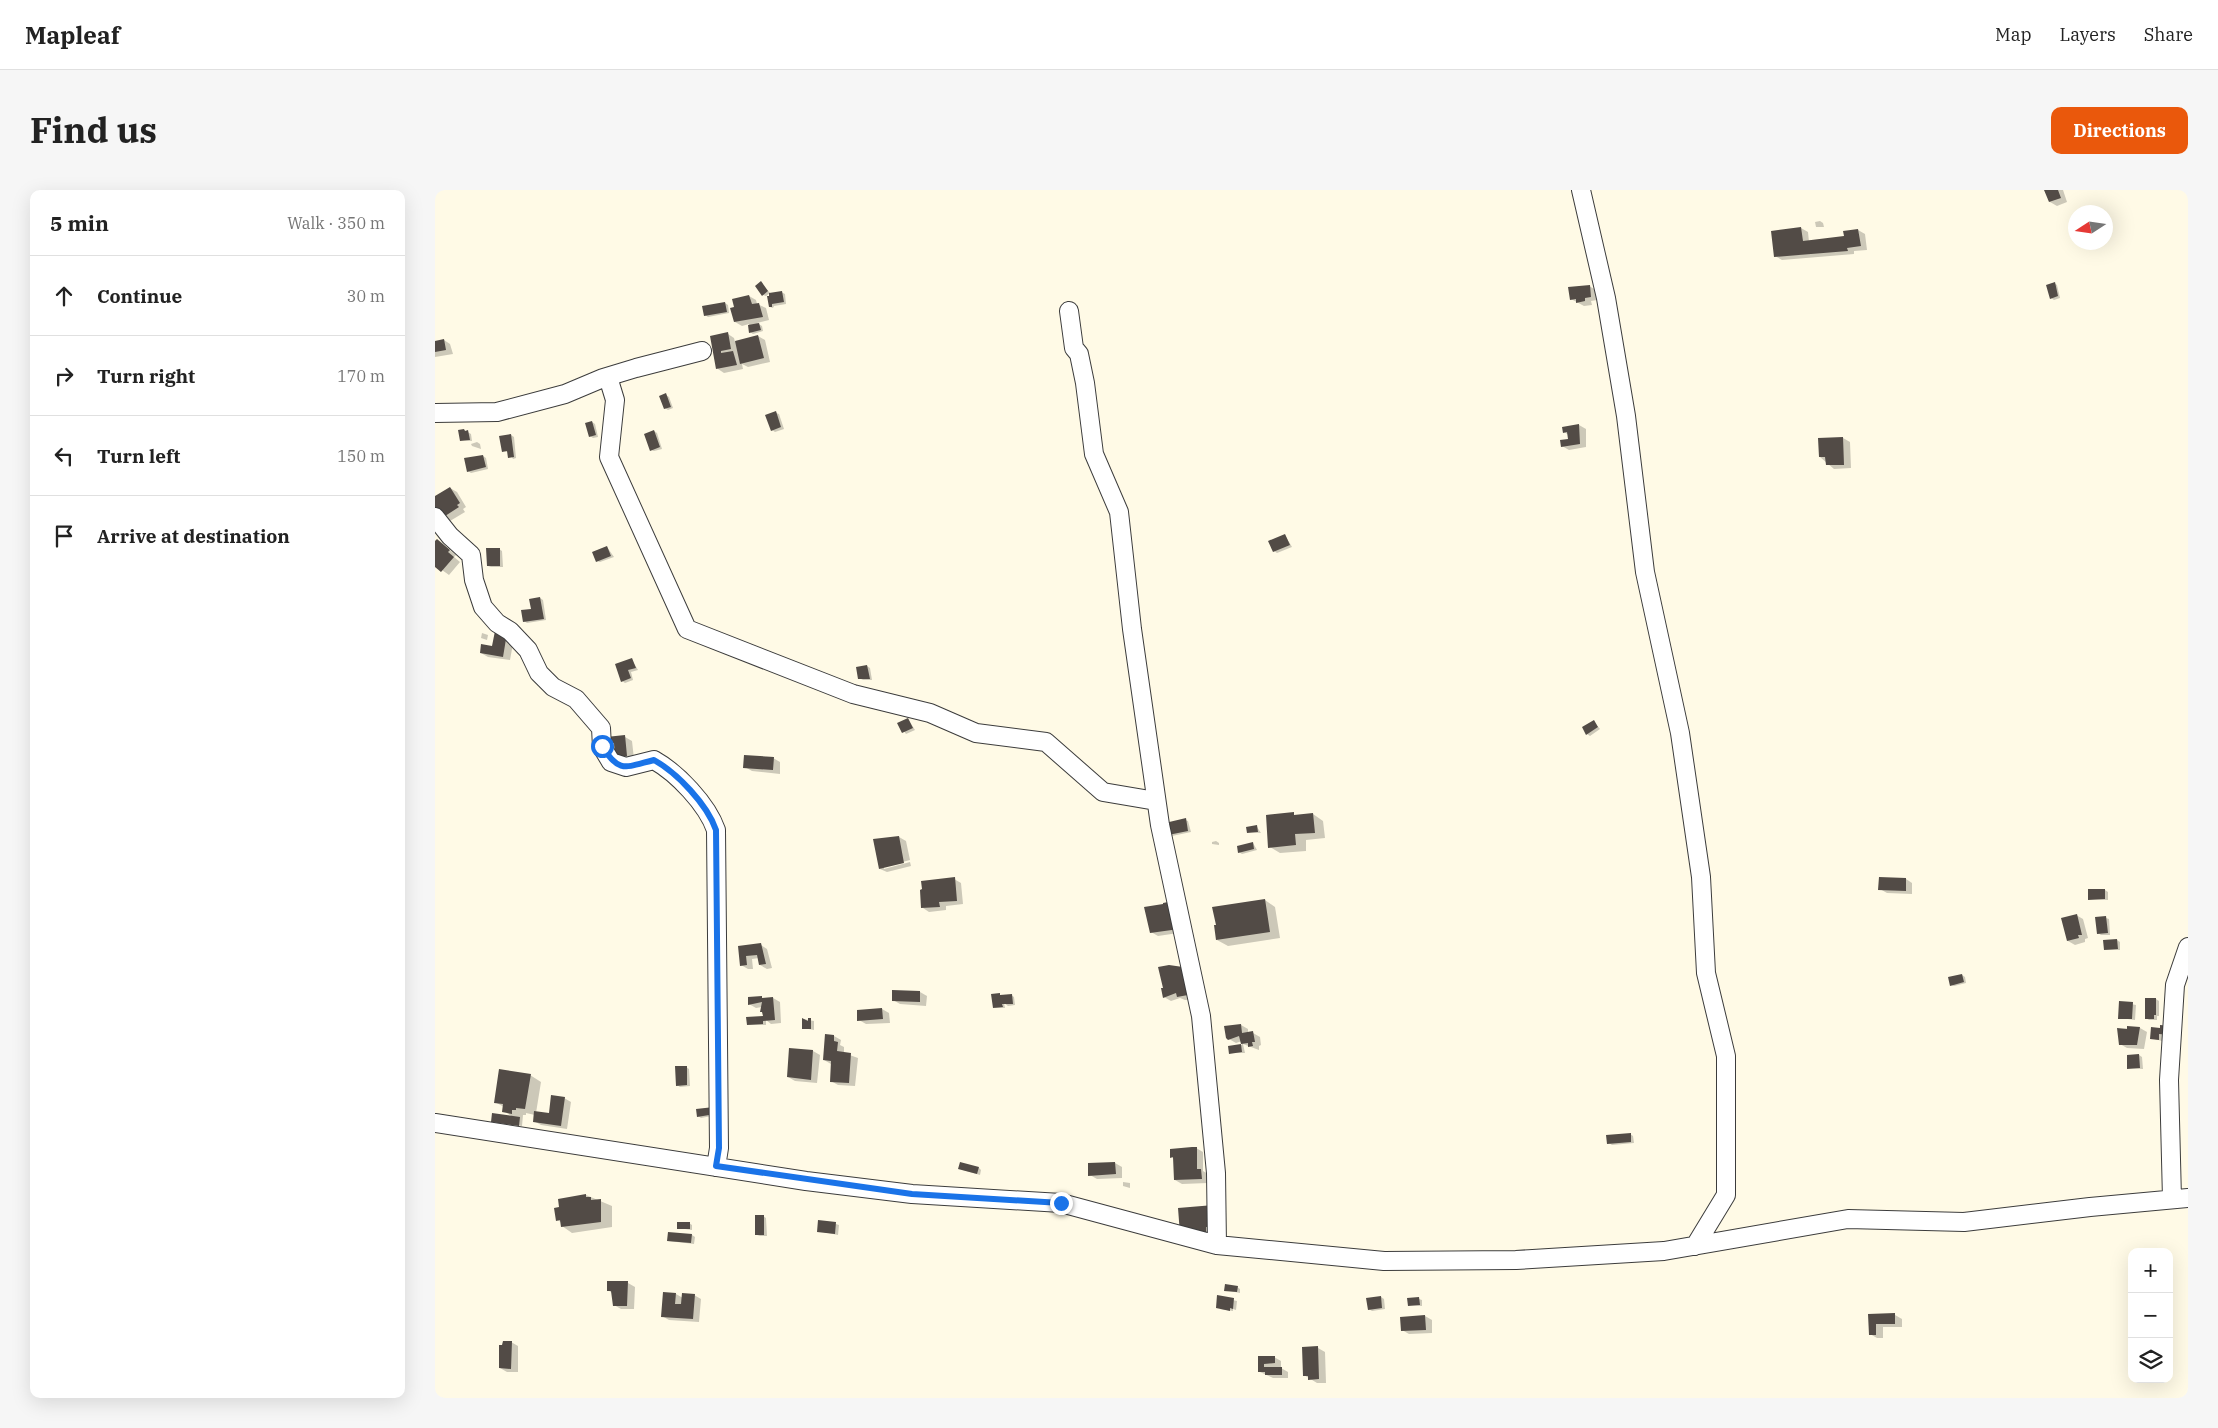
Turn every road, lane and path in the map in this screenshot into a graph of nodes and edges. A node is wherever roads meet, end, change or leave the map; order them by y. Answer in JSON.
{"nodes":[{"id":1,"x":1581,"y":190,"type":"edge"},
{"id":2,"x":1069,"y":311,"type":"dead end"},
{"id":3,"x":702,"y":351,"type":"dead end"},
{"id":4,"x":608,"y":377,"type":"junction"},
{"id":5,"x":435,"y":413,"type":"edge"},
{"id":6,"x":435,"y":517,"type":"edge"},
{"id":7,"x":1156,"y":801,"type":"junction"},
{"id":8,"x":2188,"y":947,"type":"edge"},
{"id":9,"x":435,"y":1123,"type":"edge"},
{"id":10,"x":716,"y":1166,"type":"junction"},
{"id":11,"x":2180,"y":1199,"type":"edge"},
{"id":12,"x":1217,"y":1245,"type":"junction"},
{"id":13,"x":1695,"y":1246,"type":"junction"}],
"edges":[{"from":1,"to":13,"type":"street"},
{"from":2,"to":7,"type":"street"},
{"from":3,"to":4,"type":"street"},
{"from":4,"to":5,"type":"street"},
{"from":4,"to":7,"type":"street"},
{"from":6,"to":10,"type":"street"},
{"from":7,"to":12,"type":"street"},
{"from":8,"to":11,"type":"street"},
{"from":9,"to":10,"type":"street"},
{"from":10,"to":12,"type":"street"},
{"from":11,"to":13,"type":"street"},
{"from":12,"to":13,"type":"street"}]}
